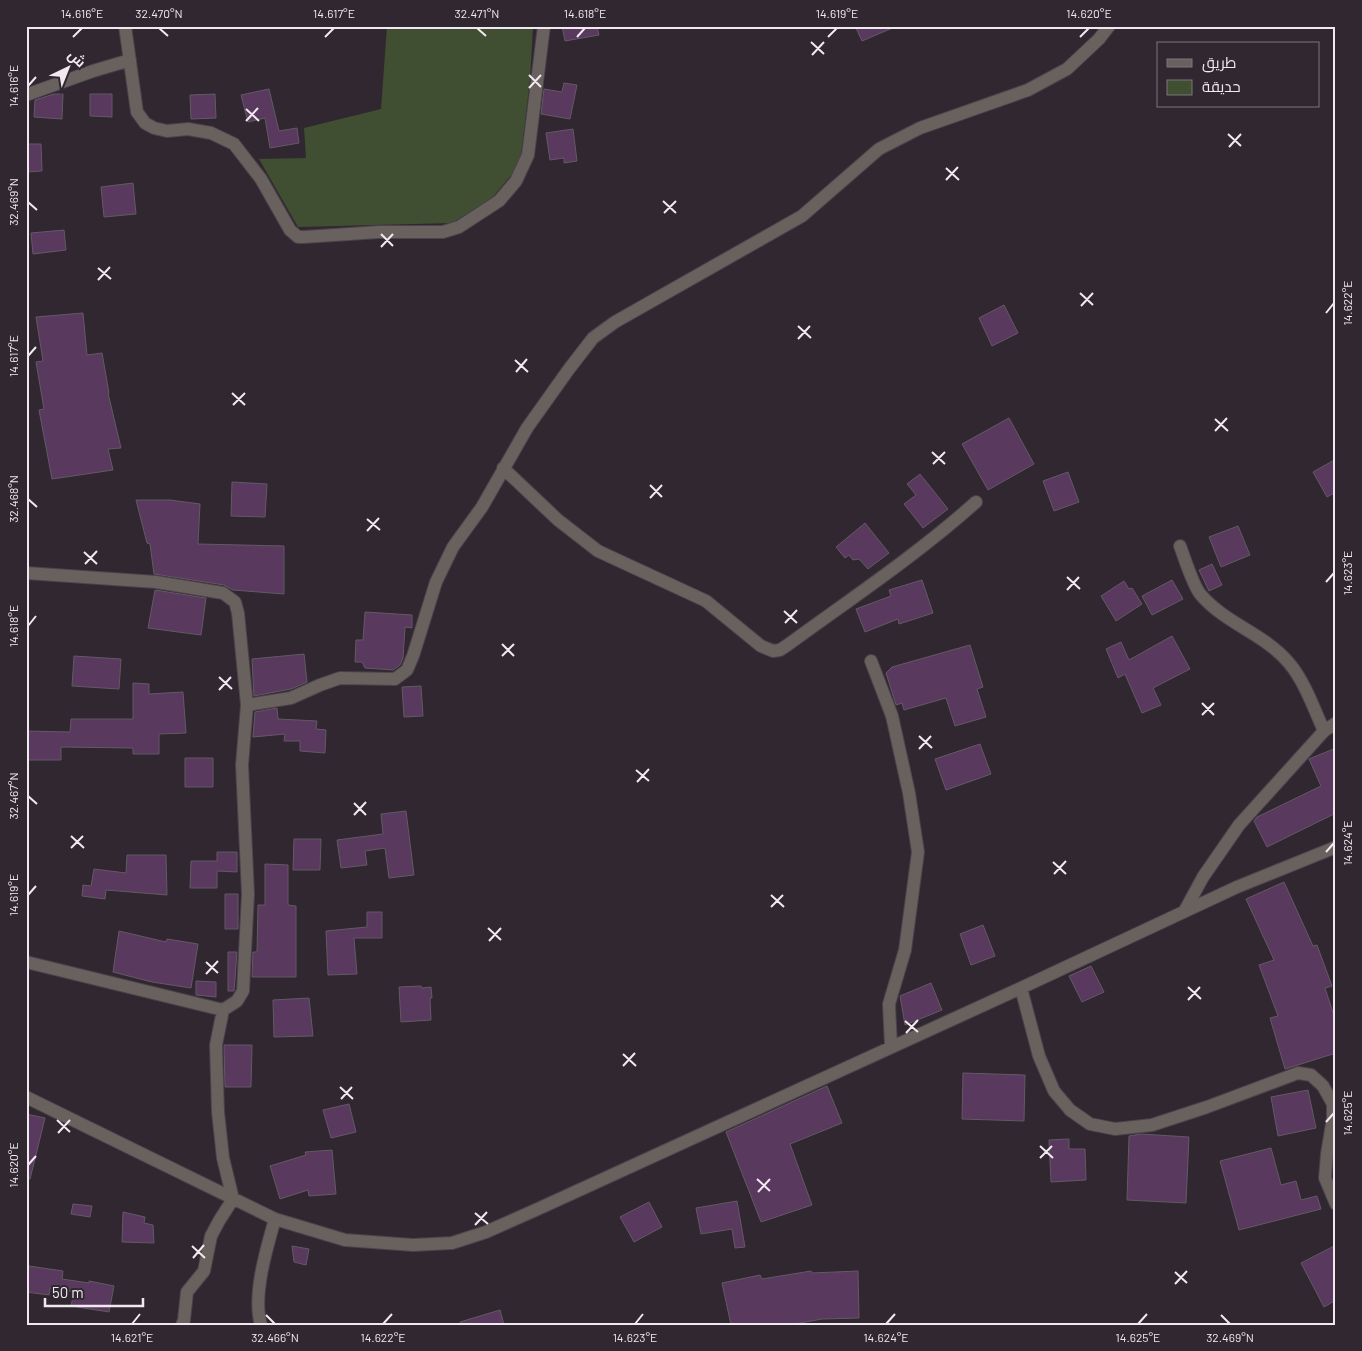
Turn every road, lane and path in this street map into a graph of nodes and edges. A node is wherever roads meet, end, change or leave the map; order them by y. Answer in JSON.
{"nodes":[{"id":1,"x":125,"y":26,"type":"edge"},
{"id":2,"x":544,"y":26,"type":"edge"},
{"id":3,"x":1109,"y":26,"type":"edge"},
{"id":4,"x":130,"y":60,"type":"junction"},
{"id":5,"x":26,"y":95,"type":"edge"},
{"id":6,"x":503,"y":468,"type":"junction"},
{"id":7,"x":976,"y":502,"type":"dead end"},
{"id":8,"x":1180,"y":546,"type":"dead end"},
{"id":9,"x":26,"y":573,"type":"edge"},
{"id":10,"x":871,"y":661,"type":"dead end"},
{"id":11,"x":246,"y":705,"type":"junction"},
{"id":12,"x":1336,"y":723,"type":"edge"},
{"id":13,"x":1324,"y":731,"type":"junction"},
{"id":14,"x":1336,"y":847,"type":"edge"},
{"id":15,"x":1184,"y":912,"type":"junction"},
{"id":16,"x":26,"y":962,"type":"edge"},
{"id":17,"x":1021,"y":988,"type":"junction"},
{"id":18,"x":223,"y":1010,"type":"junction"},
{"id":19,"x":891,"y":1046,"type":"junction"},
{"id":20,"x":26,"y":1097,"type":"edge"},
{"id":21,"x":233,"y":1199,"type":"junction"},
{"id":22,"x":1336,"y":1204,"type":"edge"},
{"id":23,"x":275,"y":1219,"type":"junction"},
{"id":24,"x":182,"y":1325,"type":"edge"},
{"id":25,"x":261,"y":1325,"type":"edge"}],
"edges":[{"from":1,"to":4,"type":"street"},
{"from":2,"to":4,"type":"street"},
{"from":3,"to":6,"type":"street"},
{"from":4,"to":5,"type":"street"},
{"from":6,"to":7,"type":"street"},
{"from":6,"to":11,"type":"street"},
{"from":8,"to":13,"type":"street"},
{"from":9,"to":11,"type":"street"},
{"from":10,"to":19,"type":"street"},
{"from":11,"to":18,"type":"street"},
{"from":12,"to":13,"type":"street"},
{"from":13,"to":15,"type":"street"},
{"from":14,"to":15,"type":"street"},
{"from":15,"to":17,"type":"street"},
{"from":16,"to":18,"type":"street"},
{"from":17,"to":19,"type":"street"},
{"from":17,"to":22,"type":"street"},
{"from":18,"to":21,"type":"street"},
{"from":19,"to":23,"type":"street"},
{"from":20,"to":21,"type":"street"},
{"from":21,"to":23,"type":"street"},
{"from":21,"to":24,"type":"street"},
{"from":23,"to":25,"type":"street"}]}
